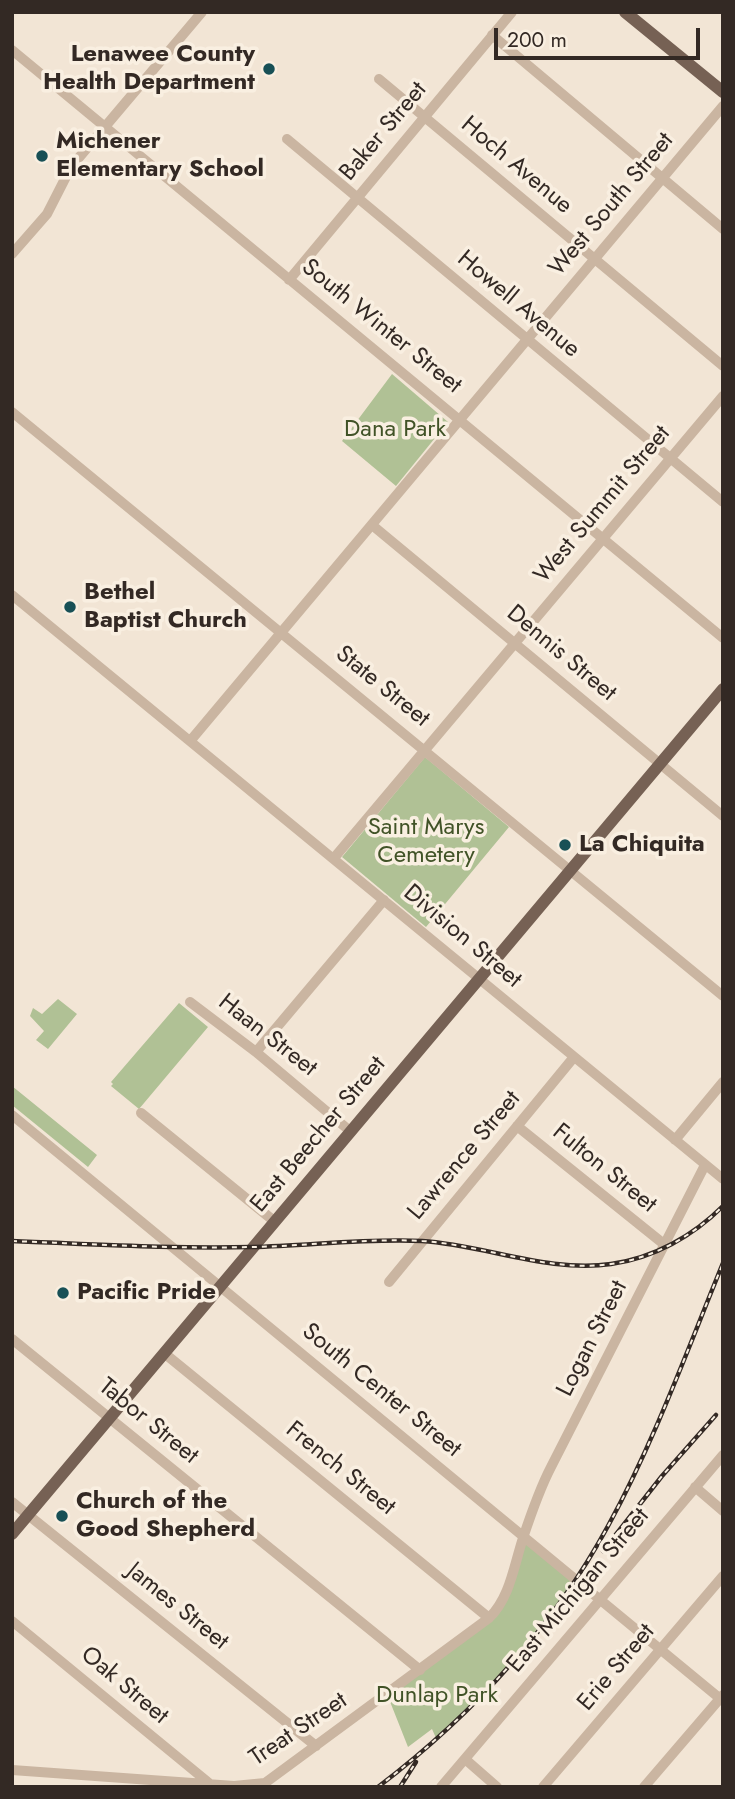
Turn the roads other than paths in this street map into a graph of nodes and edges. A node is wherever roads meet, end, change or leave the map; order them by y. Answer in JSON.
{"nodes":[{"id":1,"x":202,"y":12,"type":"edge"},
{"id":2,"x":512,"y":12,"type":"edge"},
{"id":3,"x":625,"y":12,"type":"edge"},
{"id":4,"x":492,"y":35,"type":"junction"},
{"id":5,"x":12,"y":50,"type":"edge"},
{"id":6,"x":379,"y":79,"type":"dead end"},
{"id":7,"x":723,"y":92,"type":"edge"},
{"id":8,"x":723,"y":106,"type":"edge"},
{"id":9,"x":425,"y":117,"type":"junction"},
{"id":10,"x":106,"y":126,"type":"junction"},
{"id":11,"x":287,"y":139,"type":"dead end"},
{"id":12,"x":662,"y":178,"type":"junction"},
{"id":13,"x":357,"y":198,"type":"junction"},
{"id":14,"x":723,"y":229,"type":"edge"},
{"id":15,"x":12,"y":254,"type":"edge"},
{"id":16,"x":594,"y":258,"type":"junction"},
{"id":17,"x":289,"y":279,"type":"junction"},
{"id":18,"x":526,"y":339,"type":"junction"},
{"id":19,"x":723,"y":366,"type":"edge"},
{"id":20,"x":723,"y":396,"type":"edge"},
{"id":21,"x":12,"y":412,"type":"edge"},
{"id":22,"x":459,"y":419,"type":"junction"},
{"id":23,"x":670,"y":458,"type":"junction"},
{"id":24,"x":723,"y":502,"type":"edge"},
{"id":25,"x":372,"y":525,"type":"junction"},
{"id":26,"x":603,"y":538,"type":"junction"},
{"id":27,"x":12,"y":595,"type":"edge"},
{"id":28,"x":282,"y":632,"type":"junction"},
{"id":29,"x":723,"y":638,"type":"edge"},
{"id":30,"x":515,"y":642,"type":"junction"},
{"id":31,"x":723,"y":688,"type":"edge"},
{"id":32,"x":191,"y":740,"type":"junction"},
{"id":33,"x":424,"y":749,"type":"junction"},
{"id":34,"x":660,"y":764,"type":"junction"},
{"id":35,"x":723,"y":816,"type":"edge"},
{"id":36,"x":334,"y":858,"type":"junction"},
{"id":37,"x":570,"y":870,"type":"junction"},
{"id":38,"x":384,"y":900,"type":"junction"},
{"id":39,"x":478,"y":978,"type":"junction"},
{"id":40,"x":723,"y":996,"type":"edge"},
{"id":41,"x":190,"y":1002,"type":"dead end"},
{"id":42,"x":256,"y":1052,"type":"junction"},
{"id":43,"x":574,"y":1057,"type":"junction"},
{"id":44,"x":723,"y":1082,"type":"edge"},
{"id":45,"x":141,"y":1112,"type":"dead end"},
{"id":46,"x":12,"y":1115,"type":"edge"},
{"id":47,"x":517,"y":1126,"type":"junction"},
{"id":48,"x":350,"y":1131,"type":"junction"},
{"id":49,"x":675,"y":1140,"type":"junction"},
{"id":50,"x":705,"y":1166,"type":"junction"},
{"id":51,"x":723,"y":1180,"type":"edge"},
{"id":52,"x":274,"y":1221,"type":"junction"},
{"id":53,"x":665,"y":1245,"type":"junction"},
{"id":54,"x":388,"y":1282,"type":"dead end"},
{"id":55,"x":220,"y":1287,"type":"junction"},
{"id":56,"x":12,"y":1339,"type":"edge"},
{"id":57,"x":164,"y":1353,"type":"junction"},
{"id":58,"x":109,"y":1419,"type":"junction"},
{"id":59,"x":723,"y":1455,"type":"edge"},
{"id":60,"x":695,"y":1487,"type":"junction"},
{"id":61,"x":12,"y":1502,"type":"edge"},
{"id":62,"x":723,"y":1511,"type":"edge"},
{"id":63,"x":28,"y":1515,"type":"junction"},
{"id":64,"x":12,"y":1534,"type":"edge"},
{"id":65,"x":524,"y":1535,"type":"junction"},
{"id":66,"x":723,"y":1576,"type":"edge"},
{"id":67,"x":600,"y":1598,"type":"junction"},
{"id":68,"x":489,"y":1618,"type":"junction"},
{"id":69,"x":12,"y":1620,"type":"edge"},
{"id":70,"x":661,"y":1648,"type":"junction"},
{"id":71,"x":420,"y":1670,"type":"junction"},
{"id":72,"x":722,"y":1698,"type":"edge"},
{"id":73,"x":316,"y":1746,"type":"junction"},
{"id":74,"x":465,"y":1759,"type":"junction"},
{"id":75,"x":12,"y":1770,"type":"edge"},
{"id":76,"x":123,"y":1777,"type":"junction"},
{"id":77,"x":210,"y":1784,"type":"junction"},
{"id":78,"x":114,"y":1787,"type":"edge"},
{"id":79,"x":441,"y":1787,"type":"edge"},
{"id":80,"x":497,"y":1787,"type":"edge"},
{"id":81,"x":543,"y":1787,"type":"edge"},
{"id":82,"x":644,"y":1787,"type":"edge"}],
"edges":[{"from":1,"to":10,"type":"street"},
{"from":2,"to":4,"type":"street","name":"Baker Street"},
{"from":3,"to":7,"type":"main road"},
{"from":4,"to":9,"type":"street","name":"Baker Street"},
{"from":4,"to":12,"type":"street"},
{"from":5,"to":10,"type":"street","name":"South Winter Street"},
{"from":6,"to":9,"type":"street","name":"Hoch Avenue"},
{"from":8,"to":12,"type":"street","name":"West South Street"},
{"from":9,"to":13,"type":"street","name":"Baker Street"},
{"from":9,"to":16,"type":"street","name":"Hoch Avenue"},
{"from":10,"to":15,"type":"street"},
{"from":10,"to":17,"type":"street","name":"South Winter Street"},
{"from":11,"to":13,"type":"street","name":"Howell Avenue"},
{"from":12,"to":14,"type":"street"},
{"from":12,"to":16,"type":"street","name":"West South Street"},
{"from":13,"to":17,"type":"street","name":"Baker Street"},
{"from":13,"to":18,"type":"street","name":"Howell Avenue"},
{"from":16,"to":18,"type":"street","name":"West South Street"},
{"from":16,"to":19,"type":"street","name":"Hoch Avenue"},
{"from":17,"to":22,"type":"street","name":"South Winter Street"},
{"from":18,"to":22,"type":"street","name":"West South Street"},
{"from":18,"to":23,"type":"street","name":"Howell Avenue"},
{"from":20,"to":23,"type":"street","name":"West Summit Street"},
{"from":21,"to":28,"type":"street","name":"State Street"},
{"from":22,"to":25,"type":"street","name":"West South Street"},
{"from":22,"to":26,"type":"street","name":"South Winter Street"},
{"from":23,"to":24,"type":"street","name":"Howell Avenue"},
{"from":23,"to":26,"type":"street","name":"West Summit Street"},
{"from":25,"to":28,"type":"street","name":"West South Street"},
{"from":25,"to":30,"type":"street","name":"Dennis Street"},
{"from":26,"to":29,"type":"street","name":"South Winter Street"},
{"from":26,"to":30,"type":"street","name":"West Summit Street"},
{"from":27,"to":32,"type":"street","name":"Division Street"},
{"from":28,"to":32,"type":"street","name":"West South Street"},
{"from":28,"to":33,"type":"street","name":"State Street"},
{"from":30,"to":33,"type":"street","name":"West Summit Street"},
{"from":30,"to":34,"type":"street","name":"Dennis Street"},
{"from":31,"to":34,"type":"main road","name":"East Beecher Street"},
{"from":32,"to":36,"type":"street","name":"Division Street"},
{"from":33,"to":36,"type":"street","name":"West Summit Street"},
{"from":33,"to":37,"type":"street","name":"State Street"},
{"from":34,"to":35,"type":"street","name":"Dennis Street"},
{"from":34,"to":37,"type":"main road","name":"East Beecher Street"},
{"from":36,"to":38,"type":"street","name":"Division Street"},
{"from":37,"to":39,"type":"main road","name":"East Beecher Street"},
{"from":37,"to":40,"type":"street","name":"State Street"},
{"from":38,"to":39,"type":"street","name":"Division Street"},
{"from":38,"to":42,"type":"street"},
{"from":39,"to":43,"type":"street","name":"Division Street"},
{"from":39,"to":48,"type":"main road","name":"East Beecher Street"},
{"from":41,"to":42,"type":"street","name":"Haan Street"},
{"from":42,"to":48,"type":"street","name":"Haan Street"},
{"from":43,"to":47,"type":"street","name":"Lawrence Street"},
{"from":43,"to":49,"type":"street","name":"Division Street"},
{"from":44,"to":49,"type":"street"},
{"from":45,"to":52,"type":"street"},
{"from":46,"to":55,"type":"street","name":"South Center Street"},
{"from":47,"to":53,"type":"street","name":"Fulton Street"},
{"from":47,"to":54,"type":"street","name":"Lawrence Street"},
{"from":48,"to":52,"type":"main road","name":"East Beecher Street"},
{"from":49,"to":50,"type":"street","name":"Division Street"},
{"from":50,"to":51,"type":"street","name":"Division Street"},
{"from":50,"to":53,"type":"street","name":"Logan Street"},
{"from":52,"to":55,"type":"main road","name":"East Beecher Street"},
{"from":53,"to":65,"type":"street","name":"Logan Street"},
{"from":55,"to":57,"type":"main road","name":"East Beecher Street"},
{"from":55,"to":65,"type":"street","name":"South Center Street"},
{"from":56,"to":58,"type":"street","name":"Tabor Street"},
{"from":57,"to":58,"type":"main road","name":"East Beecher Street"},
{"from":57,"to":68,"type":"street","name":"French Street"},
{"from":58,"to":63,"type":"main road","name":"East Beecher Street"},
{"from":58,"to":71,"type":"street","name":"Tabor Street"},
{"from":59,"to":60,"type":"street","name":"East Michigan Street"},
{"from":60,"to":62,"type":"street"},
{"from":60,"to":67,"type":"street","name":"East Michigan Street"},
{"from":61,"to":63,"type":"street","name":"James Street"},
{"from":63,"to":64,"type":"main road","name":"East Beecher Street"},
{"from":63,"to":73,"type":"street","name":"James Street"},
{"from":65,"to":67,"type":"street","name":"South Center Street"},
{"from":65,"to":68,"type":"street","name":"Treat Street"},
{"from":66,"to":70,"type":"street","name":"Erie Street"},
{"from":67,"to":70,"type":"street","name":"South Center Street"},
{"from":67,"to":74,"type":"street","name":"East Michigan Street"},
{"from":68,"to":71,"type":"street","name":"Treat Street"},
{"from":69,"to":77,"type":"street","name":"Oak Street"},
{"from":70,"to":72,"type":"street","name":"South Center Street"},
{"from":70,"to":81,"type":"street","name":"Erie Street"},
{"from":71,"to":73,"type":"street","name":"Treat Street"},
{"from":72,"to":82,"type":"street"},
{"from":73,"to":77,"type":"street","name":"Treat Street"},
{"from":74,"to":79,"type":"street","name":"East Michigan Street"},
{"from":74,"to":80,"type":"street"},
{"from":75,"to":76,"type":"street","name":"Treat Street"},
{"from":76,"to":77,"type":"street","name":"Treat Street"},
{"from":76,"to":78,"type":"street"}]}
